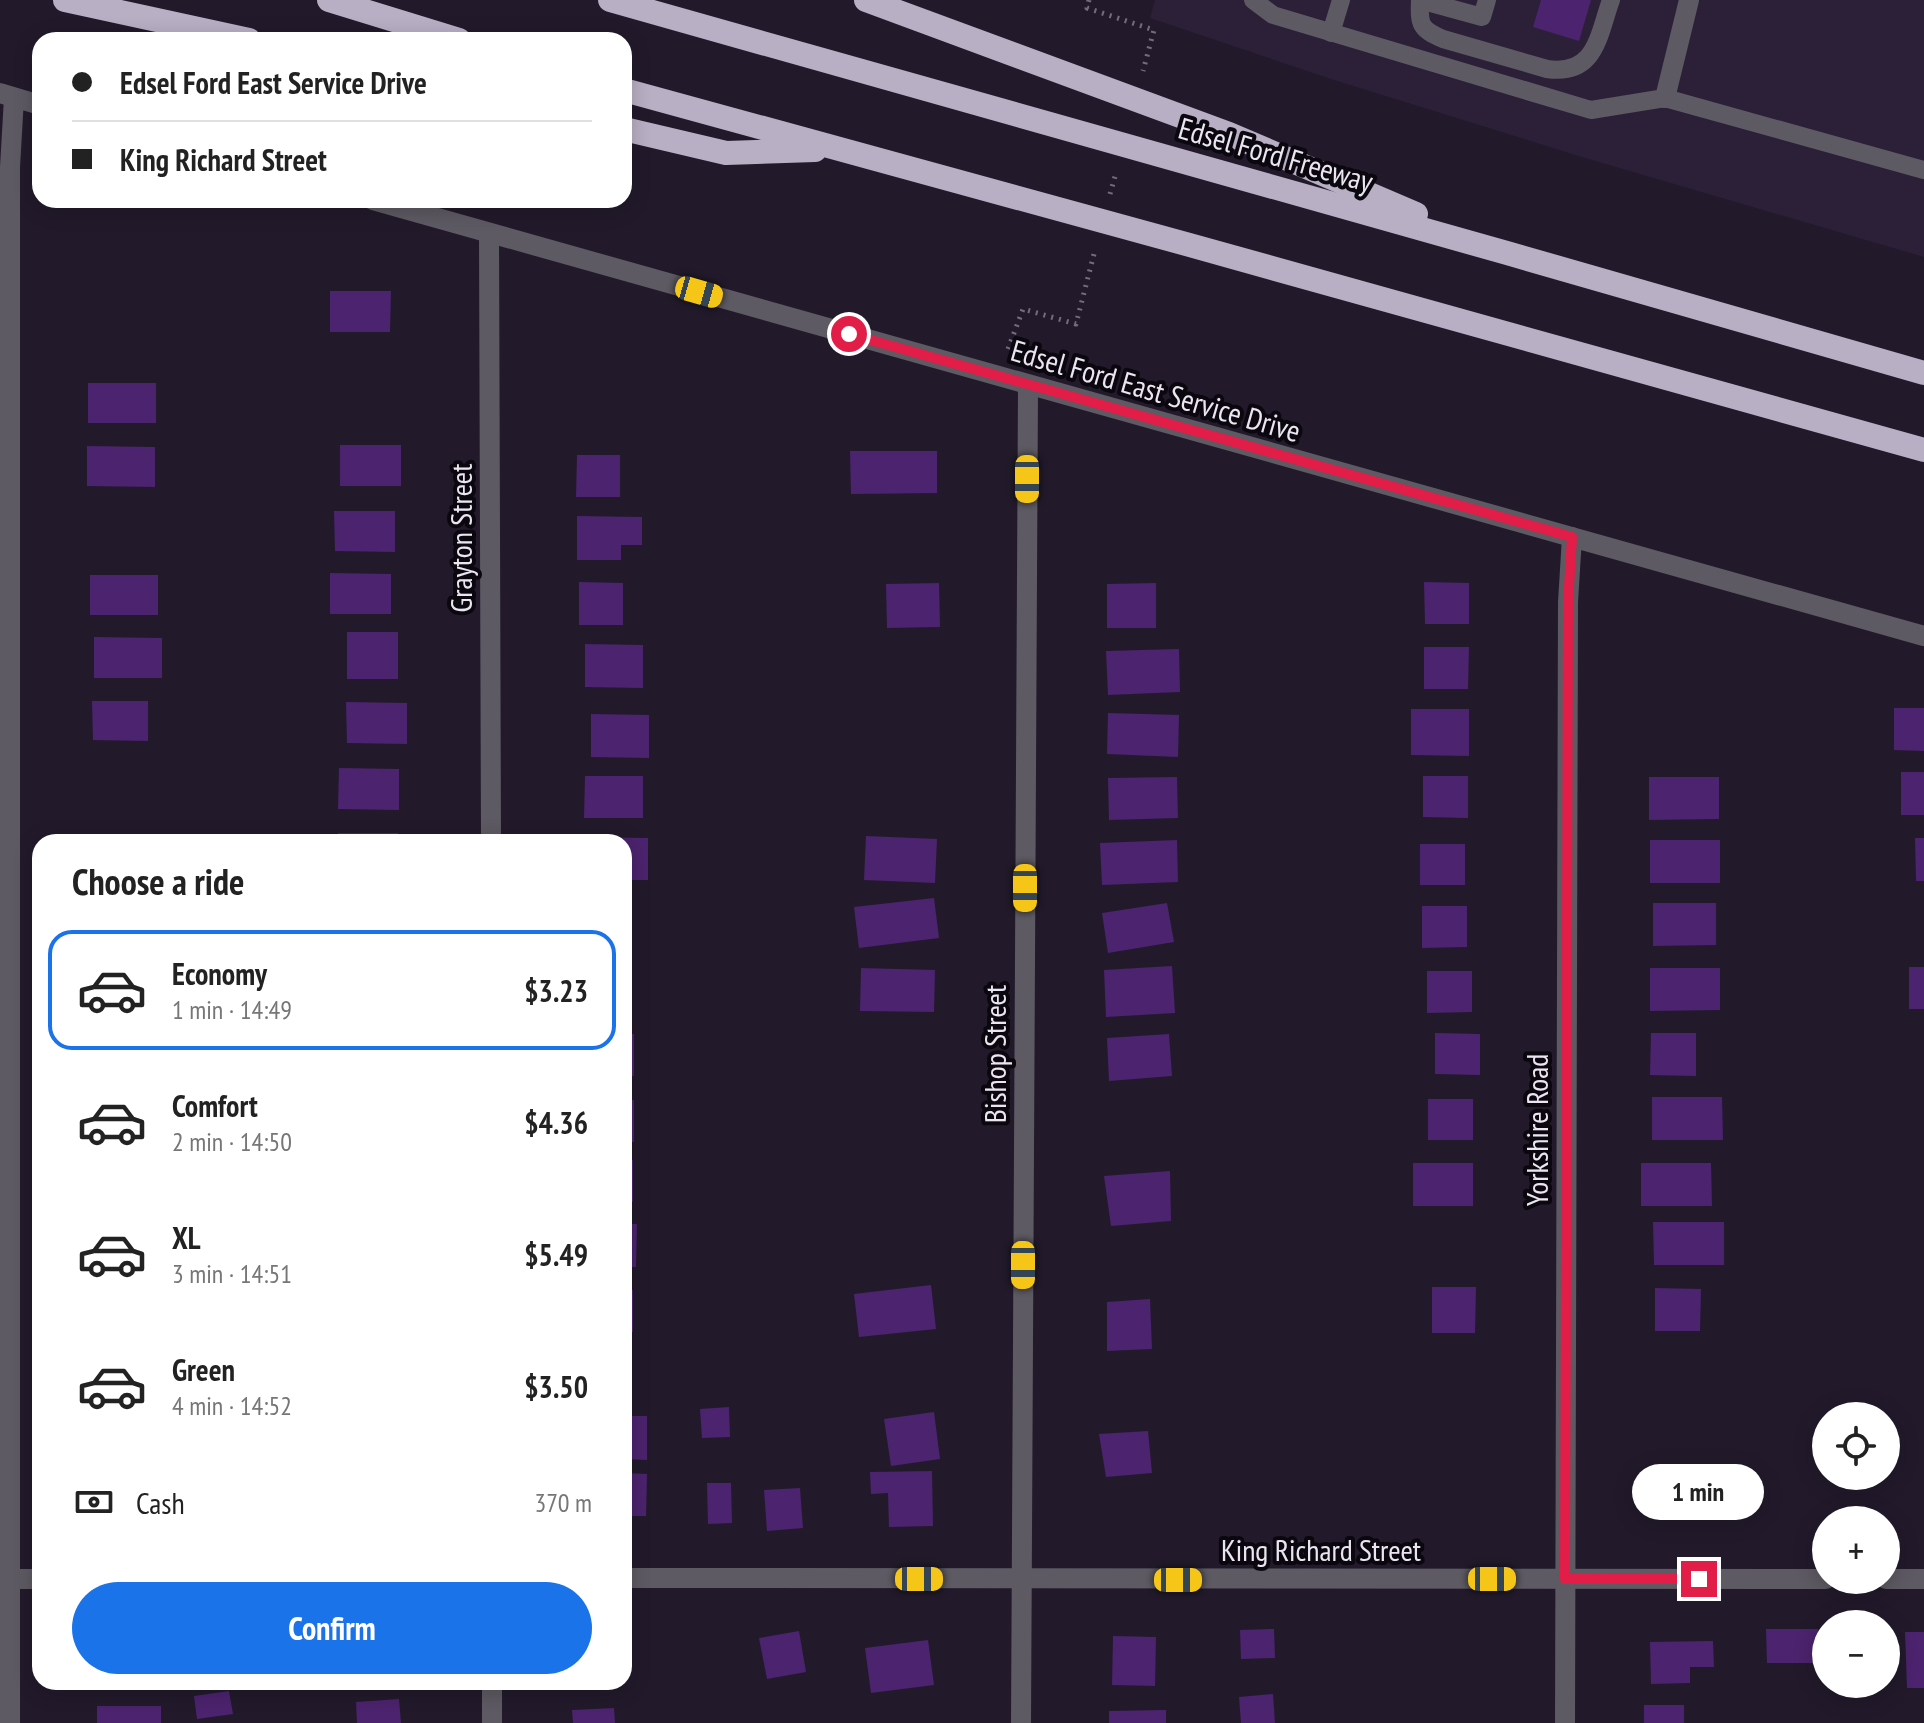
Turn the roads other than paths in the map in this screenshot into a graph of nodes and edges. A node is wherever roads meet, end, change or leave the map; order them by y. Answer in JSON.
{"nodes":[{"id":1,"x":65,"y":0,"type":"edge"},
{"id":2,"x":329,"y":0,"type":"edge"},
{"id":3,"x":610,"y":0,"type":"edge"},
{"id":4,"x":866,"y":0,"type":"edge"},
{"id":5,"x":1253,"y":0,"type":"edge"},
{"id":6,"x":1341,"y":0,"type":"edge"},
{"id":7,"x":1420,"y":0,"type":"edge"},
{"id":8,"x":1487,"y":0,"type":"edge"},
{"id":9,"x":1611,"y":0,"type":"edge"},
{"id":10,"x":1689,"y":0,"type":"edge"},
{"id":11,"x":212,"y":32,"type":"edge"},
{"id":12,"x":433,"y":32,"type":"edge"},
{"id":13,"x":1331,"y":33,"type":"junction"},
{"id":14,"x":1475,"y":48,"type":"junction"},
{"id":15,"x":1468,"y":74,"type":"junction"},
{"id":16,"x":632,"y":92,"type":"edge"},
{"id":17,"x":7,"y":96,"type":"edge"},
{"id":18,"x":1665,"y":98,"type":"junction"},
{"id":19,"x":32,"y":103,"type":"edge"},
{"id":20,"x":632,"y":131,"type":"edge"},
{"id":21,"x":841,"y":150,"type":"junction"},
{"id":22,"x":1924,"y":170,"type":"edge"},
{"id":23,"x":401,"y":208,"type":"edge"},
{"id":24,"x":489,"y":233,"type":"junction"},
{"id":25,"x":1507,"y":253,"type":"junction"},
{"id":26,"x":1924,"y":373,"type":"edge"},
{"id":27,"x":1028,"y":385,"type":"junction"},
{"id":28,"x":1924,"y":450,"type":"edge"},
{"id":29,"x":1572,"y":537,"type":"junction"},
{"id":30,"x":1924,"y":636,"type":"edge"},
{"id":31,"x":491,"y":834,"type":"edge"},
{"id":32,"x":632,"y":1578,"type":"edge"},
{"id":33,"x":5,"y":1579,"type":"edge"},
{"id":34,"x":32,"y":1579,"type":"edge"},
{"id":35,"x":1565,"y":1579,"type":"junction"},
{"id":36,"x":1812,"y":1579,"type":"edge"},
{"id":37,"x":1900,"y":1579,"type":"edge"},
{"id":38,"x":1924,"y":1579,"type":"edge"},
{"id":39,"x":1021,"y":1580,"type":"junction"},
{"id":40,"x":492,"y":1690,"type":"edge"},
{"id":41,"x":10,"y":1723,"type":"edge"},
{"id":42,"x":492,"y":1723,"type":"edge"},
{"id":43,"x":1021,"y":1723,"type":"edge"},
{"id":44,"x":1565,"y":1723,"type":"edge"}],
"edges":[{"from":1,"to":11,"type":"highway"},
{"from":2,"to":12,"type":"highway"},
{"from":3,"to":25,"type":"highway","name":"Edsel Ford Freeway"},
{"from":4,"to":25,"type":"highway"},
{"from":5,"to":13,"type":"lane"},
{"from":6,"to":13,"type":"lane"},
{"from":7,"to":8,"type":"lane"},
{"from":7,"to":14,"type":"lane"},
{"from":9,"to":14,"type":"lane"},
{"from":10,"to":18,"type":"street"},
{"from":13,"to":15,"type":"lane"},
{"from":14,"to":15,"type":"lane"},
{"from":15,"to":18,"type":"lane"},
{"from":16,"to":21,"type":"highway"},
{"from":17,"to":19,"type":"street"},
{"from":17,"to":33,"type":"street"},
{"from":18,"to":22,"type":"lane"},
{"from":20,"to":21,"type":"highway"},
{"from":21,"to":28,"type":"highway"},
{"from":23,"to":24,"type":"street","name":"Edsel Ford East Service Drive"},
{"from":24,"to":27,"type":"street","name":"Edsel Ford East Service Drive"},
{"from":24,"to":31,"type":"street","name":"Grayton Street"},
{"from":25,"to":26,"type":"highway","name":"Edsel Ford Freeway"},
{"from":27,"to":29,"type":"street","name":"Edsel Ford East Service Drive"},
{"from":27,"to":39,"type":"street","name":"Bishop Street"},
{"from":29,"to":30,"type":"street","name":"Edsel Ford East Service Drive"},
{"from":29,"to":35,"type":"street","name":"Yorkshire Road"},
{"from":32,"to":39,"type":"street","name":"King Richard Street"},
{"from":33,"to":34,"type":"street"},
{"from":33,"to":41,"type":"street"},
{"from":35,"to":36,"type":"street","name":"King Richard Street"},
{"from":35,"to":39,"type":"street","name":"King Richard Street"},
{"from":35,"to":44,"type":"street","name":"Yorkshire Road"},
{"from":37,"to":38,"type":"street"},
{"from":39,"to":43,"type":"street","name":"Bishop Street"},
{"from":40,"to":42,"type":"street"}]}
